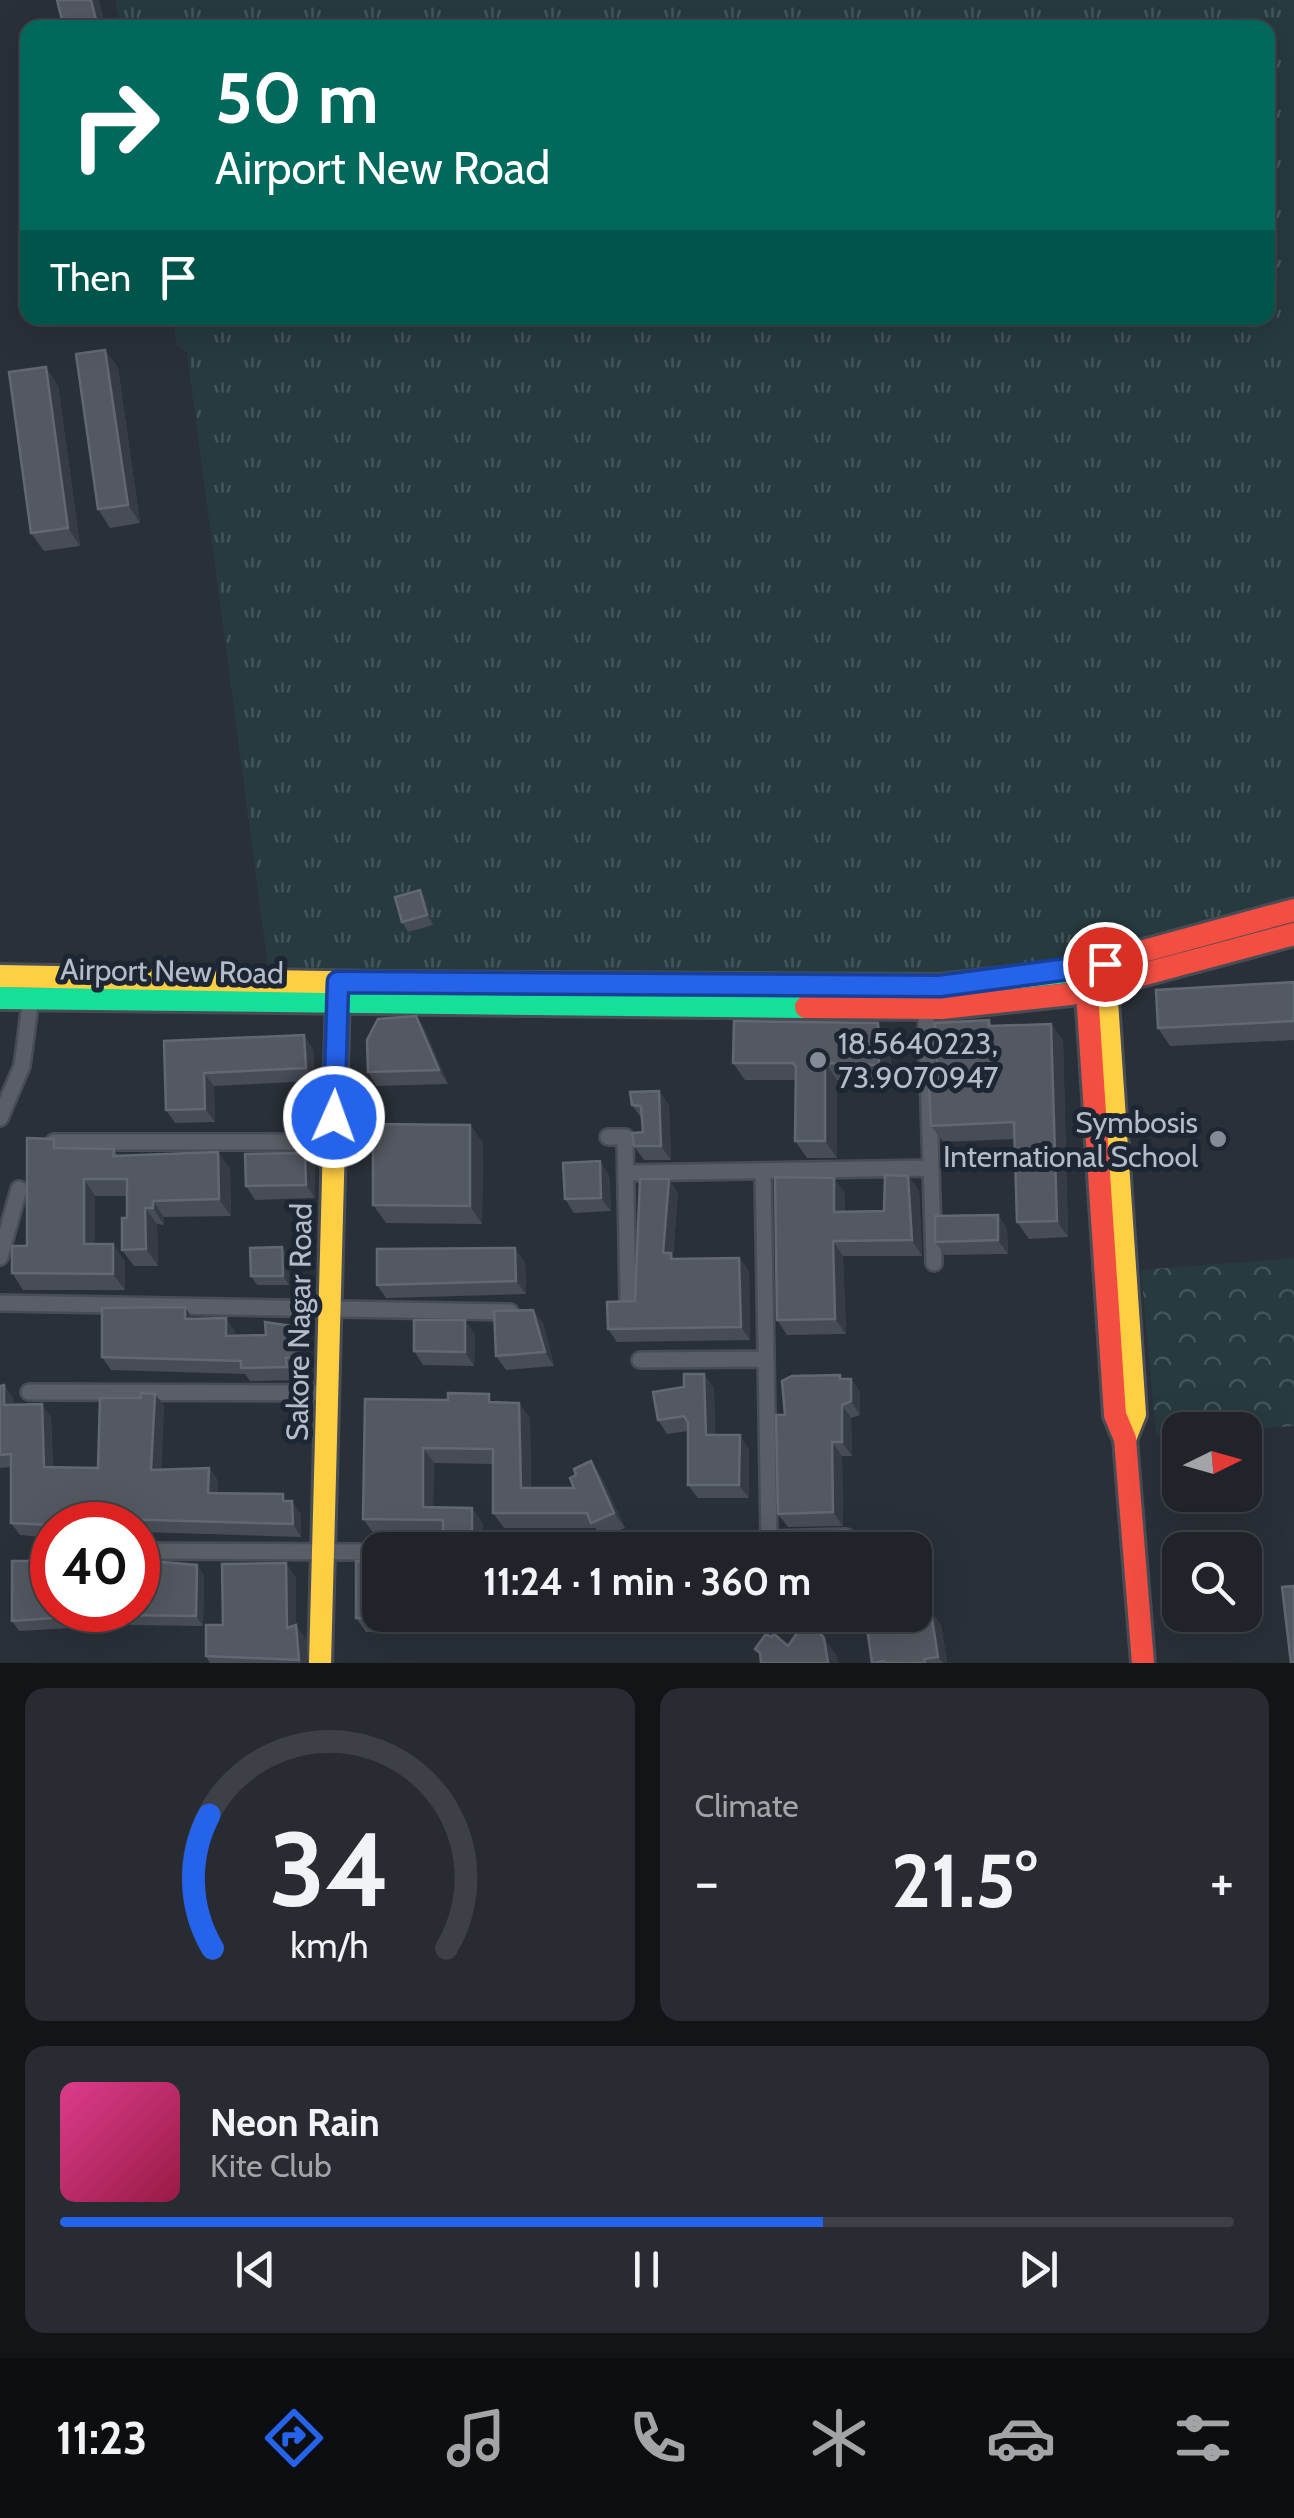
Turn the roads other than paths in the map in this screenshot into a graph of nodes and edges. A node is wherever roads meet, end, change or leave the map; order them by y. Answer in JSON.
{"nodes":[{"id":1,"x":1294,"y":910,"type":"edge"},
{"id":2,"x":1294,"y":934,"type":"edge"},
{"id":3,"x":0,"y":976,"type":"edge"},
{"id":4,"x":1096,"y":977,"type":"junction"},
{"id":5,"x":338,"y":993,"type":"junction"},
{"id":6,"x":0,"y":998,"type":"edge"},
{"id":7,"x":31,"y":998,"type":"junction"},
{"id":8,"x":926,"y":1009,"type":"junction"},
{"id":9,"x":0,"y":1118,"type":"edge"},
{"id":10,"x":608,"y":1137,"type":"dead end"},
{"id":11,"x":54,"y":1142,"type":"edge"},
{"id":12,"x":334,"y":1142,"type":"junction"},
{"id":13,"x":931,"y":1168,"type":"junction"},
{"id":14,"x":762,"y":1172,"type":"junction"},
{"id":15,"x":628,"y":1173,"type":"junction"},
{"id":16,"x":20,"y":1189,"type":"dead end"},
{"id":17,"x":0,"y":1257,"type":"edge"},
{"id":18,"x":934,"y":1263,"type":"dead end"},
{"id":19,"x":628,"y":1300,"type":"edge"},
{"id":20,"x":0,"y":1304,"type":"edge"},
{"id":21,"x":330,"y":1308,"type":"junction"},
{"id":22,"x":524,"y":1312,"type":"edge"},
{"id":23,"x":766,"y":1359,"type":"junction"},
{"id":24,"x":640,"y":1360,"type":"dead end"},
{"id":25,"x":29,"y":1392,"type":"dead end"},
{"id":26,"x":328,"y":1393,"type":"junction"},
{"id":27,"x":768,"y":1532,"type":"edge"},
{"id":28,"x":160,"y":1551,"type":"edge"},
{"id":29,"x":324,"y":1552,"type":"junction"},
{"id":30,"x":362,"y":1552,"type":"edge"},
{"id":31,"x":320,"y":1663,"type":"edge"},
{"id":32,"x":1143,"y":1663,"type":"edge"}],
"edges":[{"from":1,"to":4,"type":"main road","name":"Airport New Road"},
{"from":2,"to":4,"type":"main road","name":"Airport New Road"},
{"from":3,"to":5,"type":"main road","name":"Airport New Road"},
{"from":4,"to":5,"type":"main road","name":"Airport New Road"},
{"from":4,"to":8,"type":"main road","name":"Airport New Road"},
{"from":4,"to":32,"type":"main road"},
{"from":5,"to":7,"type":"main road","name":"Airport New Road"},
{"from":5,"to":8,"type":"main road","name":"Airport New Road"},
{"from":5,"to":12,"type":"main road","name":"Sakore Nagar Road"},
{"from":6,"to":7,"type":"main road","name":"Airport New Road"},
{"from":7,"to":9,"type":"street"},
{"from":8,"to":13,"type":"street"},
{"from":10,"to":15,"type":"street"},
{"from":11,"to":12,"type":"street"},
{"from":12,"to":21,"type":"main road","name":"Sakore Nagar Road"},
{"from":13,"to":14,"type":"street"},
{"from":13,"to":18,"type":"street"},
{"from":14,"to":15,"type":"street"},
{"from":14,"to":23,"type":"street"},
{"from":15,"to":19,"type":"street"},
{"from":16,"to":17,"type":"street"},
{"from":20,"to":21,"type":"street"},
{"from":21,"to":22,"type":"street"},
{"from":21,"to":26,"type":"main road","name":"Sakore Nagar Road"},
{"from":23,"to":24,"type":"street"},
{"from":23,"to":27,"type":"street"},
{"from":25,"to":26,"type":"street"},
{"from":26,"to":29,"type":"main road","name":"Sakore Nagar Road"},
{"from":28,"to":29,"type":"street"},
{"from":29,"to":30,"type":"street"},
{"from":29,"to":31,"type":"main road","name":"Sakore Nagar Road"}]}
